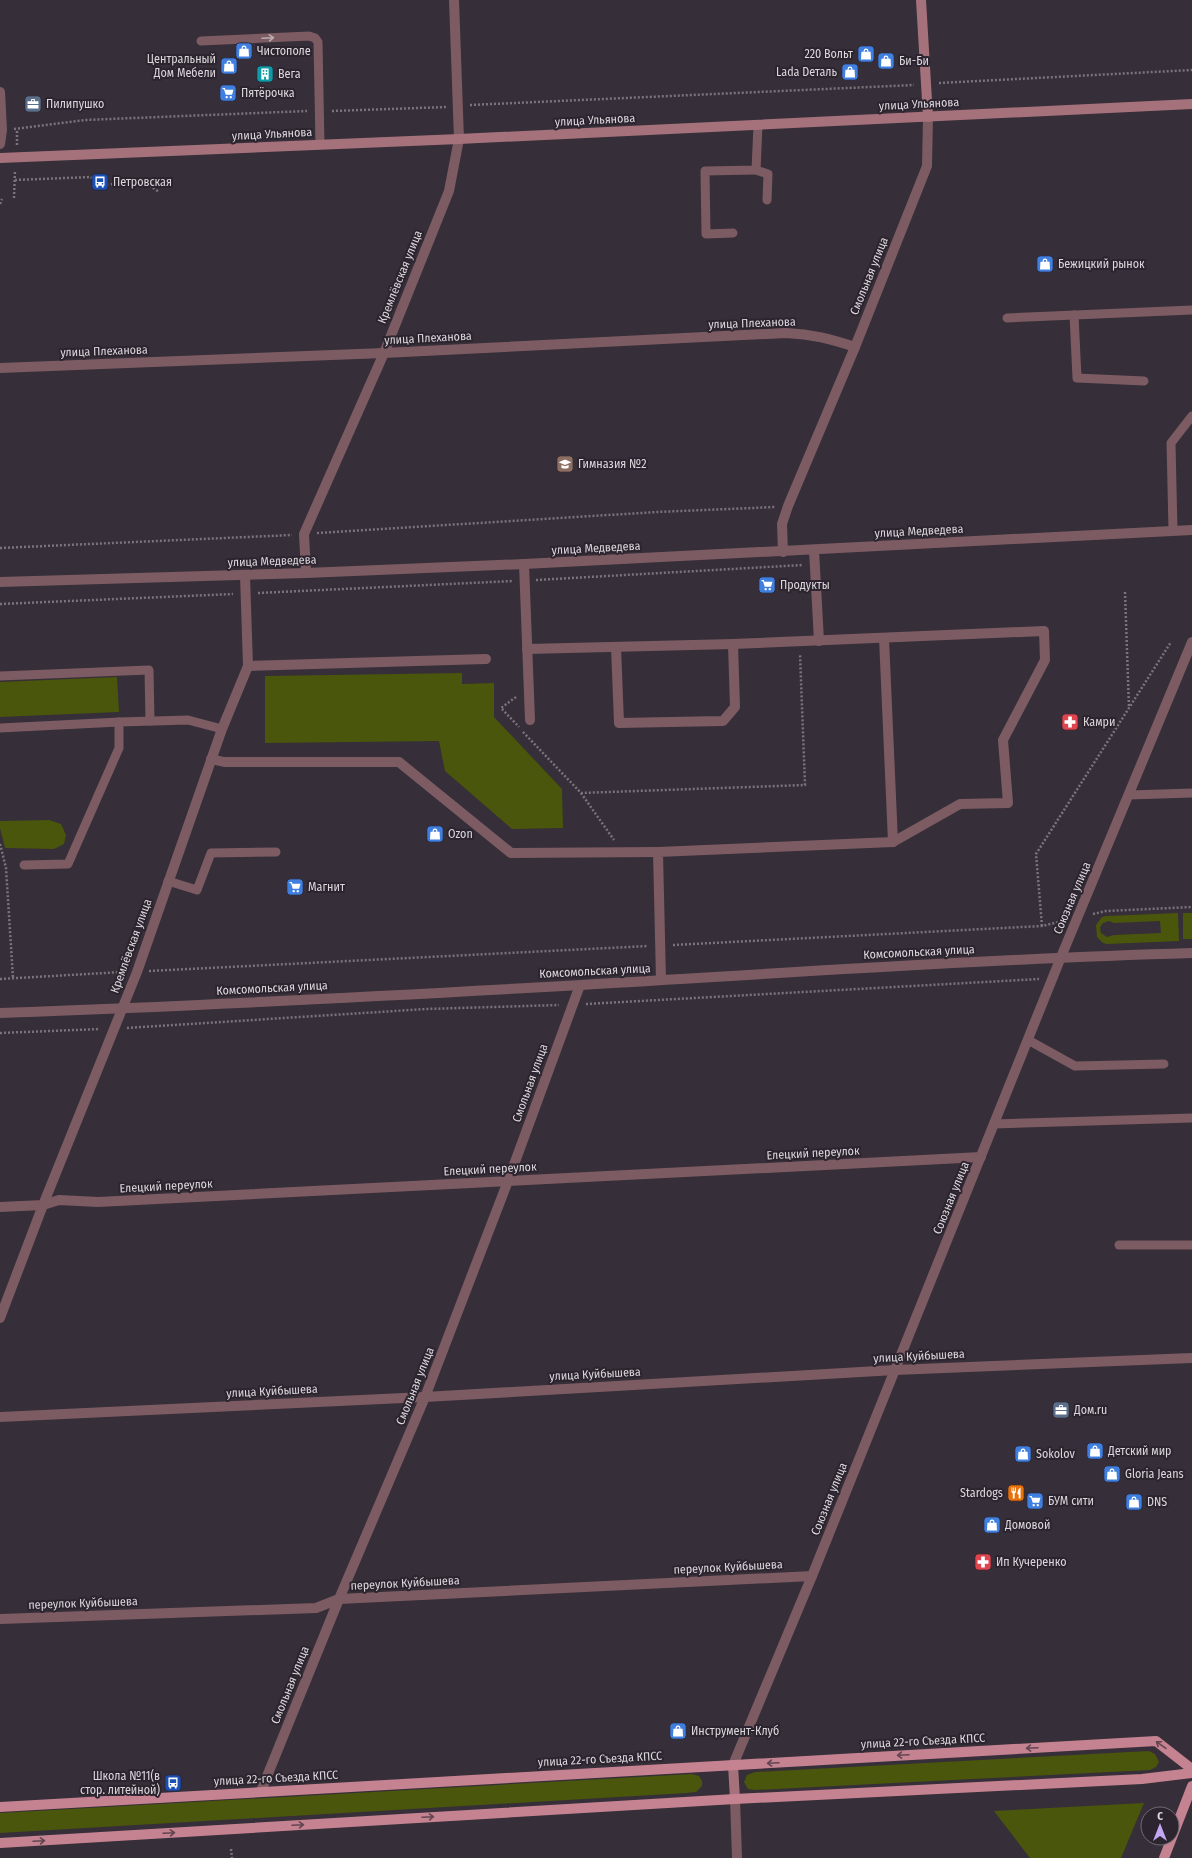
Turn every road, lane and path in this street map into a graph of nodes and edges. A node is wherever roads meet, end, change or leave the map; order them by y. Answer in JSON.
{"nodes":[{"id":1,"x":454,"y":0,"type":"edge"},
{"id":2,"x":921,"y":0,"type":"edge"},
{"id":3,"x":201,"y":41,"type":"dead end"},
{"id":4,"x":1192,"y":70,"type":"edge"},
{"id":5,"x":926,"y":84,"type":"junction"},
{"id":6,"x":0,"y":92,"type":"edge"},
{"id":7,"x":1192,"y":104,"type":"edge"},
{"id":8,"x":458,"y":106,"type":"junction"},
{"id":9,"x":320,"y":111,"type":"junction"},
{"id":10,"x":928,"y":117,"type":"junction"},
{"id":11,"x":758,"y":125,"type":"junction"},
{"id":12,"x":2,"y":130,"type":"junction"},
{"id":13,"x":459,"y":139,"type":"junction"},
{"id":14,"x":0,"y":144,"type":"edge"},
{"id":15,"x":320,"y":145,"type":"junction"},
{"id":16,"x":0,"y":158,"type":"edge"},
{"id":17,"x":756,"y":170,"type":"junction"},
{"id":18,"x":15,"y":180,"type":"dead end"},
{"id":19,"x":159,"y":192,"type":"dead end"},
{"id":20,"x":2,"y":199,"type":"dead end"},
{"id":21,"x":767,"y":200,"type":"dead end"},
{"id":22,"x":0,"y":204,"type":"edge"},
{"id":23,"x":733,"y":234,"type":"dead end"},
{"id":24,"x":1192,"y":310,"type":"edge"},
{"id":25,"x":1074,"y":315,"type":"junction"},
{"id":26,"x":1007,"y":318,"type":"dead end"},
{"id":27,"x":855,"y":347,"type":"junction"},
{"id":28,"x":384,"y":353,"type":"junction"},
{"id":29,"x":0,"y":368,"type":"edge"},
{"id":30,"x":1144,"y":382,"type":"dead end"},
{"id":31,"x":1192,"y":416,"type":"edge"},
{"id":32,"x":788,"y":506,"type":"junction"},
{"id":33,"x":1173,"y":530,"type":"junction"},
{"id":34,"x":1192,"y":530,"type":"edge"},
{"id":35,"x":304,"y":534,"type":"junction"},
{"id":36,"x":0,"y":548,"type":"edge"},
{"id":37,"x":814,"y":550,"type":"junction"},
{"id":38,"x":783,"y":552,"type":"junction"},
{"id":39,"x":524,"y":564,"type":"junction"},
{"id":40,"x":815,"y":565,"type":"junction"},
{"id":41,"x":306,"y":573,"type":"junction"},
{"id":42,"x":245,"y":575,"type":"junction"},
{"id":43,"x":525,"y":580,"type":"junction"},
{"id":44,"x":0,"y":582,"type":"edge"},
{"id":45,"x":1126,"y":592,"type":"dead end"},
{"id":46,"x":246,"y":594,"type":"junction"},
{"id":47,"x":0,"y":604,"type":"edge"},
{"id":48,"x":884,"y":638,"type":"junction"},
{"id":49,"x":800,"y":641,"type":"junction"},
{"id":50,"x":819,"y":641,"type":"junction"},
{"id":51,"x":1171,"y":642,"type":"dead end"},
{"id":52,"x":1192,"y":642,"type":"edge"},
{"id":53,"x":733,"y":644,"type":"junction"},
{"id":54,"x":616,"y":647,"type":"junction"},
{"id":55,"x":528,"y":649,"type":"junction"},
{"id":56,"x":486,"y":659,"type":"dead end"},
{"id":57,"x":248,"y":666,"type":"junction"},
{"id":58,"x":0,"y":676,"type":"edge"},
{"id":59,"x":528,"y":688,"type":"junction"},
{"id":60,"x":1129,"y":708,"type":"junction"},
{"id":61,"x":530,"y":720,"type":"dead end"},
{"id":62,"x":150,"y":721,"type":"junction"},
{"id":63,"x":119,"y":722,"type":"junction"},
{"id":64,"x":0,"y":728,"type":"edge"},
{"id":65,"x":222,"y":729,"type":"junction"},
{"id":66,"x":211,"y":759,"type":"junction"},
{"id":67,"x":581,"y":793,"type":"junction"},
{"id":68,"x":1192,"y":793,"type":"edge"},
{"id":69,"x":1129,"y":795,"type":"junction"},
{"id":70,"x":893,"y":842,"type":"junction"},
{"id":71,"x":0,"y":844,"type":"edge"},
{"id":72,"x":276,"y":852,"type":"dead end"},
{"id":73,"x":623,"y":852,"type":"junction"},
{"id":74,"x":658,"y":852,"type":"junction"},
{"id":75,"x":24,"y":866,"type":"dead end"},
{"id":76,"x":168,"y":881,"type":"junction"},
{"id":77,"x":1192,"y":907,"type":"edge"},
{"id":78,"x":1078,"y":917,"type":"junction"},
{"id":79,"x":1042,"y":926,"type":"junction"},
{"id":80,"x":660,"y":945,"type":"junction"},
{"id":81,"x":1192,"y":953,"type":"edge"},
{"id":82,"x":1061,"y":957,"type":"junction"},
{"id":83,"x":137,"y":972,"type":"junction"},
{"id":84,"x":13,"y":978,"type":"junction"},
{"id":85,"x":1053,"y":978,"type":"junction"},
{"id":86,"x":0,"y":979,"type":"edge"},
{"id":87,"x":661,"y":980,"type":"junction"},
{"id":88,"x":580,"y":985,"type":"junction"},
{"id":89,"x":573,"y":1005,"type":"junction"},
{"id":90,"x":122,"y":1008,"type":"junction"},
{"id":91,"x":0,"y":1013,"type":"edge"},
{"id":92,"x":114,"y":1028,"type":"junction"},
{"id":93,"x":0,"y":1033,"type":"edge"},
{"id":94,"x":1028,"y":1040,"type":"junction"},
{"id":95,"x":1164,"y":1064,"type":"dead end"},
{"id":96,"x":1192,"y":1118,"type":"edge"},
{"id":97,"x":994,"y":1124,"type":"junction"},
{"id":98,"x":981,"y":1157,"type":"junction"},
{"id":99,"x":508,"y":1181,"type":"junction"},
{"id":100,"x":43,"y":1205,"type":"junction"},
{"id":101,"x":0,"y":1207,"type":"edge"},
{"id":102,"x":1119,"y":1245,"type":"dead end"},
{"id":103,"x":1192,"y":1245,"type":"edge"},
{"id":104,"x":0,"y":1318,"type":"edge"},
{"id":105,"x":1192,"y":1358,"type":"edge"},
{"id":106,"x":895,"y":1370,"type":"junction"},
{"id":107,"x":425,"y":1397,"type":"junction"},
{"id":108,"x":0,"y":1417,"type":"edge"},
{"id":109,"x":812,"y":1576,"type":"junction"},
{"id":110,"x":339,"y":1599,"type":"junction"},
{"id":111,"x":0,"y":1619,"type":"edge"},
{"id":112,"x":733,"y":1765,"type":"junction"},
{"id":113,"x":1192,"y":1769,"type":"edge"},
{"id":114,"x":1192,"y":1773,"type":"edge"},
{"id":115,"x":1192,"y":1786,"type":"edge"},
{"id":116,"x":261,"y":1791,"type":"junction"},
{"id":117,"x":734,"y":1799,"type":"junction"},
{"id":118,"x":0,"y":1807,"type":"edge"},
{"id":119,"x":0,"y":1843,"type":"edge"},
{"id":120,"x":231,"y":1849,"type":"dead end"},
{"id":121,"x":232,"y":1858,"type":"edge"},
{"id":122,"x":737,"y":1858,"type":"edge"},
{"id":123,"x":1164,"y":1858,"type":"edge"}],
"edges":[{"from":1,"to":8,"type":"street","name":"Кремлёвская улица"},
{"from":2,"to":5,"type":"main road","name":"Смольная улица"},
{"from":3,"to":9,"type":"lane","one_way":true},
{"from":4,"to":5,"type":"path"},
{"from":5,"to":8,"type":"path"},
{"from":5,"to":10,"type":"main road","name":"Смольная улица"},
{"from":6,"to":12,"type":"street"},
{"from":7,"to":10,"type":"main road","name":"улица Ульянова"},
{"from":8,"to":9,"type":"path"},
{"from":8,"to":13,"type":"street","name":"Кремлёвская улица"},
{"from":9,"to":12,"type":"path"},
{"from":9,"to":15,"type":"lane"},
{"from":10,"to":11,"type":"main road","name":"улица Ульянова"},
{"from":10,"to":27,"type":"street","name":"Смольная улица"},
{"from":11,"to":13,"type":"main road","name":"улица Ульянова"},
{"from":11,"to":17,"type":"lane"},
{"from":12,"to":14,"type":"street"},
{"from":13,"to":15,"type":"main road","name":"улица Ульянова"},
{"from":13,"to":28,"type":"street","name":"Кремлёвская улица"},
{"from":15,"to":16,"type":"main road","name":"улица Ульянова"},
{"from":17,"to":21,"type":"lane"},
{"from":17,"to":23,"type":"lane"},
{"from":18,"to":19,"type":"path"},
{"from":20,"to":22,"type":"path"},
{"from":24,"to":25,"type":"lane"},
{"from":25,"to":26,"type":"lane"},
{"from":25,"to":30,"type":"lane"},
{"from":27,"to":28,"type":"street","name":"улица Плеханова"},
{"from":27,"to":32,"type":"street","name":"Смольная улица"},
{"from":28,"to":29,"type":"street","name":"улица Плеханова"},
{"from":28,"to":35,"type":"street","name":"Кремлёвская улица"},
{"from":31,"to":33,"type":"lane"},
{"from":32,"to":35,"type":"path"},
{"from":32,"to":38,"type":"street","name":"Смольная улица"},
{"from":33,"to":34,"type":"street","name":"улица Медведева"},
{"from":33,"to":37,"type":"street","name":"улица Медведева"},
{"from":35,"to":36,"type":"path"},
{"from":35,"to":41,"type":"street","name":"Кремлёвская улица"},
{"from":37,"to":38,"type":"street","name":"улица Медведева"},
{"from":37,"to":40,"type":"street"},
{"from":38,"to":39,"type":"street","name":"улица Медведева"},
{"from":39,"to":41,"type":"street","name":"улица Медведева"},
{"from":39,"to":43,"type":"street"},
{"from":40,"to":43,"type":"path"},
{"from":40,"to":50,"type":"street"},
{"from":41,"to":42,"type":"street","name":"улица Медведева"},
{"from":42,"to":44,"type":"street","name":"улица Медведева"},
{"from":42,"to":46,"type":"street","name":"Кремлёвская улица"},
{"from":43,"to":46,"type":"path"},
{"from":43,"to":55,"type":"street"},
{"from":45,"to":60,"type":"path"},
{"from":46,"to":47,"type":"path"},
{"from":46,"to":57,"type":"street","name":"Кремлёвская улица"},
{"from":48,"to":50,"type":"street"},
{"from":48,"to":70,"type":"street"},
{"from":48,"to":70,"type":"street"},
{"from":49,"to":50,"type":"street"},
{"from":49,"to":53,"type":"street"},
{"from":49,"to":67,"type":"path"},
{"from":51,"to":60,"type":"path"},
{"from":52,"to":69,"type":"street","name":"Союзная улица"},
{"from":53,"to":54,"type":"street"},
{"from":53,"to":54,"type":"street"},
{"from":54,"to":55,"type":"street"},
{"from":55,"to":59,"type":"street"},
{"from":56,"to":57,"type":"street"},
{"from":57,"to":65,"type":"street","name":"Кремлёвская улица"},
{"from":58,"to":62,"type":"lane"},
{"from":59,"to":61,"type":"street"},
{"from":59,"to":67,"type":"path"},
{"from":60,"to":79,"type":"path"},
{"from":62,"to":63,"type":"lane"},
{"from":62,"to":65,"type":"lane"},
{"from":63,"to":64,"type":"lane"},
{"from":63,"to":75,"type":"lane"},
{"from":65,"to":66,"type":"street","name":"Кремлёвская улица"},
{"from":66,"to":73,"type":"street"},
{"from":66,"to":76,"type":"street","name":"Кремлёвская улица"},
{"from":67,"to":73,"type":"path"},
{"from":68,"to":69,"type":"lane"},
{"from":69,"to":78,"type":"street","name":"Союзная улица"},
{"from":70,"to":74,"type":"street"},
{"from":71,"to":84,"type":"path"},
{"from":72,"to":76,"type":"lane"},
{"from":73,"to":74,"type":"street"},
{"from":74,"to":80,"type":"street"},
{"from":76,"to":83,"type":"street","name":"Кремлёвская улица"},
{"from":77,"to":78,"type":"path"},
{"from":78,"to":79,"type":"path"},
{"from":78,"to":82,"type":"street","name":"Союзная улица"},
{"from":79,"to":80,"type":"path"},
{"from":80,"to":83,"type":"path"},
{"from":80,"to":87,"type":"street"},
{"from":81,"to":82,"type":"street","name":"Комсомольская улица"},
{"from":82,"to":85,"type":"street","name":"Союзная улица"},
{"from":82,"to":87,"type":"street","name":"Комсомольская улица"},
{"from":83,"to":84,"type":"path"},
{"from":83,"to":90,"type":"street","name":"Кремлёвская улица"},
{"from":84,"to":86,"type":"path"},
{"from":85,"to":89,"type":"path"},
{"from":85,"to":94,"type":"street","name":"Союзная улица"},
{"from":87,"to":88,"type":"street","name":"Комсомольская улица"},
{"from":88,"to":89,"type":"street","name":"Смольная улица"},
{"from":88,"to":90,"type":"street","name":"Комсомольская улица"},
{"from":89,"to":92,"type":"path"},
{"from":89,"to":99,"type":"street","name":"Смольная улица"},
{"from":90,"to":91,"type":"street","name":"Комсомольская улица"},
{"from":90,"to":92,"type":"street","name":"Кремлёвская улица"},
{"from":92,"to":93,"type":"path"},
{"from":92,"to":100,"type":"street","name":"Кремлёвская улица"},
{"from":94,"to":95,"type":"lane"},
{"from":94,"to":97,"type":"street","name":"Союзная улица"},
{"from":96,"to":97,"type":"lane"},
{"from":97,"to":98,"type":"street","name":"Союзная улица"},
{"from":98,"to":99,"type":"street","name":"Елецкий переулок"},
{"from":98,"to":106,"type":"street","name":"Союзная улица"},
{"from":99,"to":100,"type":"street","name":"Елецкий переулок"},
{"from":99,"to":107,"type":"street","name":"Смольная улица"},
{"from":100,"to":101,"type":"street","name":"Елецкий переулок"},
{"from":100,"to":104,"type":"street","name":"Кремлёвская улица"},
{"from":102,"to":103,"type":"lane"},
{"from":105,"to":106,"type":"street","name":"улица Куйбышева"},
{"from":106,"to":107,"type":"street","name":"улица Куйбышева"},
{"from":106,"to":109,"type":"street","name":"Союзная улица"},
{"from":107,"to":108,"type":"street","name":"улица Куйбышева"},
{"from":107,"to":110,"type":"street","name":"Смольная улица"},
{"from":109,"to":110,"type":"street","name":"переулок Куйбышева"},
{"from":109,"to":112,"type":"street","name":"Союзная улица"},
{"from":110,"to":111,"type":"street","name":"переулок Куйбышева"},
{"from":110,"to":116,"type":"street","name":"Смольная улица"},
{"from":113,"to":112,"type":"main road","name":"улица 22-го Съезда КПСС","one_way":true},
{"from":112,"to":116,"type":"main road","name":"улица 22-го Съезда КПСС"},
{"from":112,"to":117,"type":"main road"},
{"from":114,"to":117,"type":"main road"},
{"from":115,"to":123,"type":"main road"},
{"from":116,"to":118,"type":"main road","name":"улица 22-го Съезда КПСС"},
{"from":119,"to":117,"type":"main road","one_way":true},
{"from":117,"to":122,"type":"street"},
{"from":120,"to":121,"type":"path"}]}
